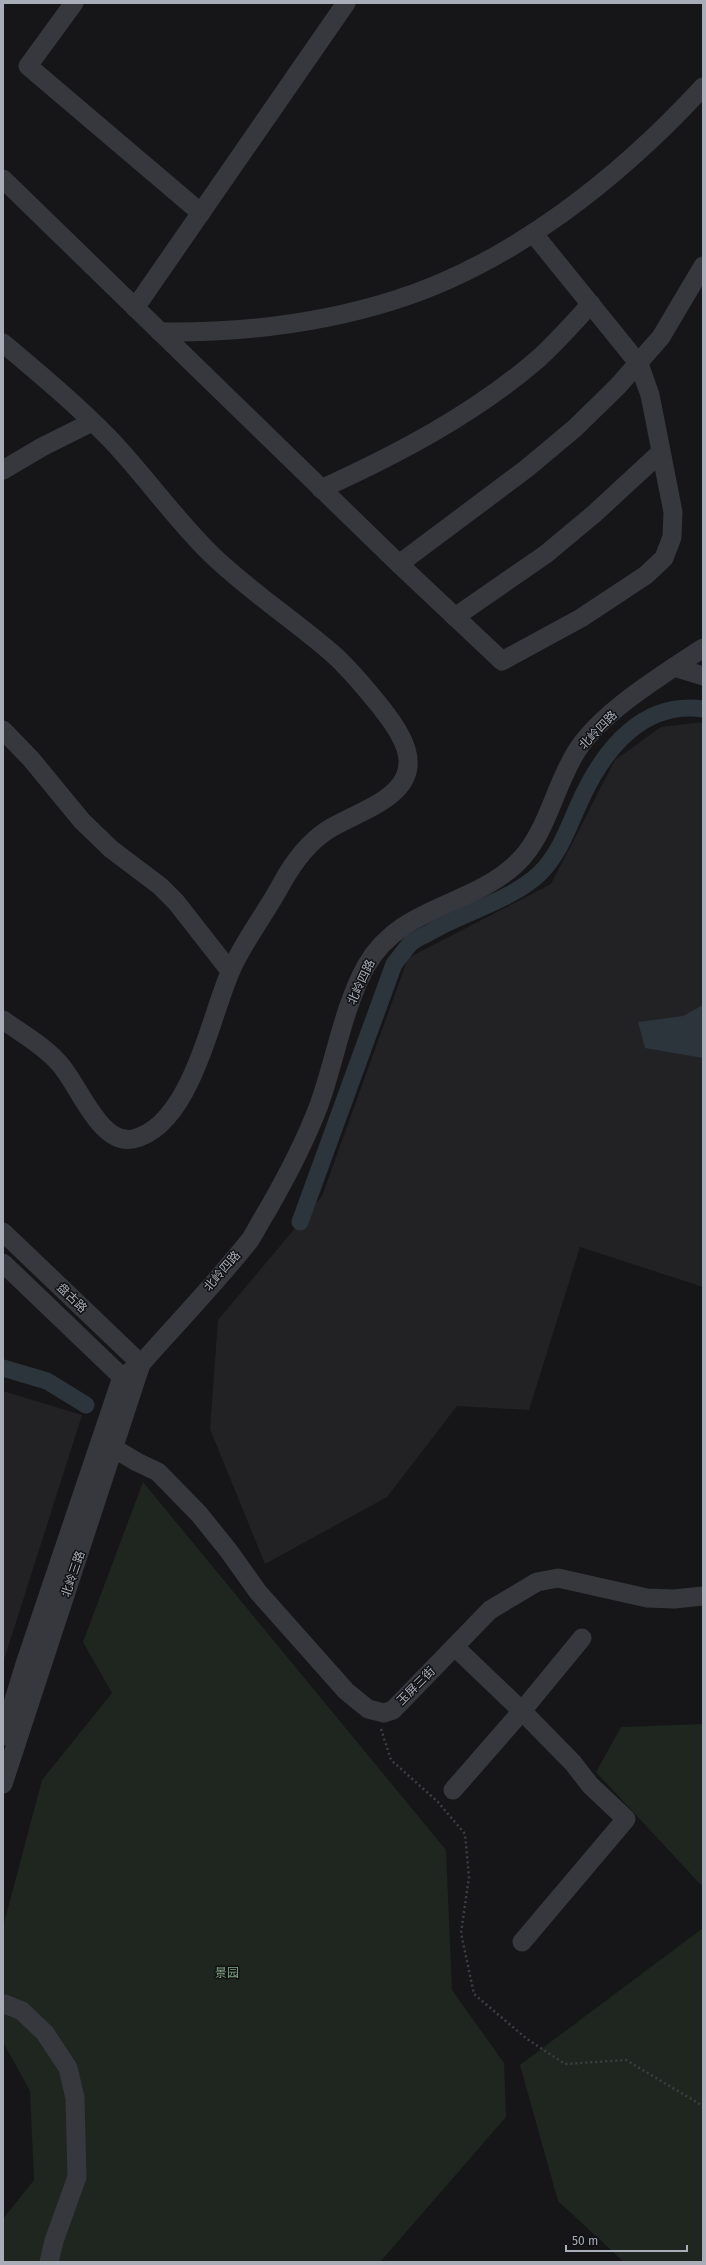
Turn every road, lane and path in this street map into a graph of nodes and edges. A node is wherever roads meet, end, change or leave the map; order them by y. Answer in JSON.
{"nodes":[{"id":1,"x":74,"y":3,"type":"edge"},
{"id":2,"x":346,"y":3,"type":"edge"},
{"id":3,"x":703,"y":87,"type":"edge"},
{"id":4,"x":3,"y":179,"type":"edge"},
{"id":5,"x":201,"y":213,"type":"junction"},
{"id":6,"x":533,"y":233,"type":"junction"},
{"id":7,"x":703,"y":266,"type":"edge"},
{"id":8,"x":591,"y":304,"type":"junction"},
{"id":9,"x":135,"y":308,"type":"junction"},
{"id":10,"x":160,"y":332,"type":"junction"},
{"id":11,"x":3,"y":343,"type":"edge"},
{"id":12,"x":639,"y":364,"type":"junction"},
{"id":13,"x":92,"y":422,"type":"junction"},
{"id":14,"x":660,"y":453,"type":"junction"},
{"id":15,"x":3,"y":470,"type":"edge"},
{"id":16,"x":321,"y":489,"type":"junction"},
{"id":17,"x":399,"y":564,"type":"junction"},
{"id":18,"x":455,"y":617,"type":"junction"},
{"id":19,"x":703,"y":648,"type":"edge"},
{"id":20,"x":674,"y":668,"type":"junction"},
{"id":21,"x":703,"y":676,"type":"edge"},
{"id":22,"x":3,"y":730,"type":"edge"},
{"id":23,"x":230,"y":971,"type":"junction"},
{"id":24,"x":3,"y":1020,"type":"edge"},
{"id":25,"x":3,"y":1232,"type":"edge"},
{"id":26,"x":3,"y":1263,"type":"edge"},
{"id":27,"x":141,"y":1364,"type":"junction"},
{"id":28,"x":122,"y":1377,"type":"junction"},
{"id":29,"x":115,"y":1448,"type":"junction"},
{"id":30,"x":703,"y":1596,"type":"edge"},
{"id":31,"x":582,"y":1638,"type":"dead end"},
{"id":32,"x":455,"y":1647,"type":"junction"},
{"id":33,"x":522,"y":1711,"type":"junction"},
{"id":34,"x":3,"y":1736,"type":"edge"},
{"id":35,"x":3,"y":1784,"type":"edge"},
{"id":36,"x":453,"y":1790,"type":"dead end"},
{"id":37,"x":522,"y":1942,"type":"dead end"},
{"id":38,"x":3,"y":2005,"type":"edge"},
{"id":39,"x":49,"y":2262,"type":"edge"}],
"edges":[{"from":1,"to":5,"type":"street"},
{"from":2,"to":5,"type":"street"},
{"from":3,"to":6,"type":"street"},
{"from":4,"to":9,"type":"street"},
{"from":5,"to":9,"type":"street"},
{"from":6,"to":8,"type":"street"},
{"from":6,"to":10,"type":"street"},
{"from":7,"to":12,"type":"street"},
{"from":8,"to":12,"type":"street"},
{"from":8,"to":16,"type":"street"},
{"from":9,"to":10,"type":"street"},
{"from":10,"to":16,"type":"street"},
{"from":11,"to":13,"type":"street"},
{"from":12,"to":14,"type":"street"},
{"from":12,"to":17,"type":"street"},
{"from":13,"to":15,"type":"street"},
{"from":13,"to":23,"type":"street"},
{"from":14,"to":18,"type":"street"},
{"from":14,"to":18,"type":"street"},
{"from":16,"to":17,"type":"street"},
{"from":17,"to":18,"type":"street"},
{"from":19,"to":20,"type":"street","name":"北岭四路"},
{"from":20,"to":21,"type":"street"},
{"from":20,"to":27,"type":"street","name":"北岭四路"},
{"from":22,"to":23,"type":"street"},
{"from":23,"to":24,"type":"street"},
{"from":25,"to":27,"type":"street","name":"盘古路"},
{"from":26,"to":28,"type":"street","name":"盘古路"},
{"from":27,"to":28,"type":"street","name":"北岭四路"},
{"from":27,"to":29,"type":"street","name":"北岭三路"},
{"from":28,"to":34,"type":"street","name":"北岭三路"},
{"from":29,"to":32,"type":"street","name":"玉屏三街"},
{"from":29,"to":35,"type":"street","name":"北岭三路"},
{"from":30,"to":32,"type":"street","name":"玉屏三街"},
{"from":31,"to":33,"type":"street"},
{"from":32,"to":33,"type":"street"},
{"from":33,"to":36,"type":"street"},
{"from":33,"to":37,"type":"street"},
{"from":38,"to":39,"type":"street"}]}
